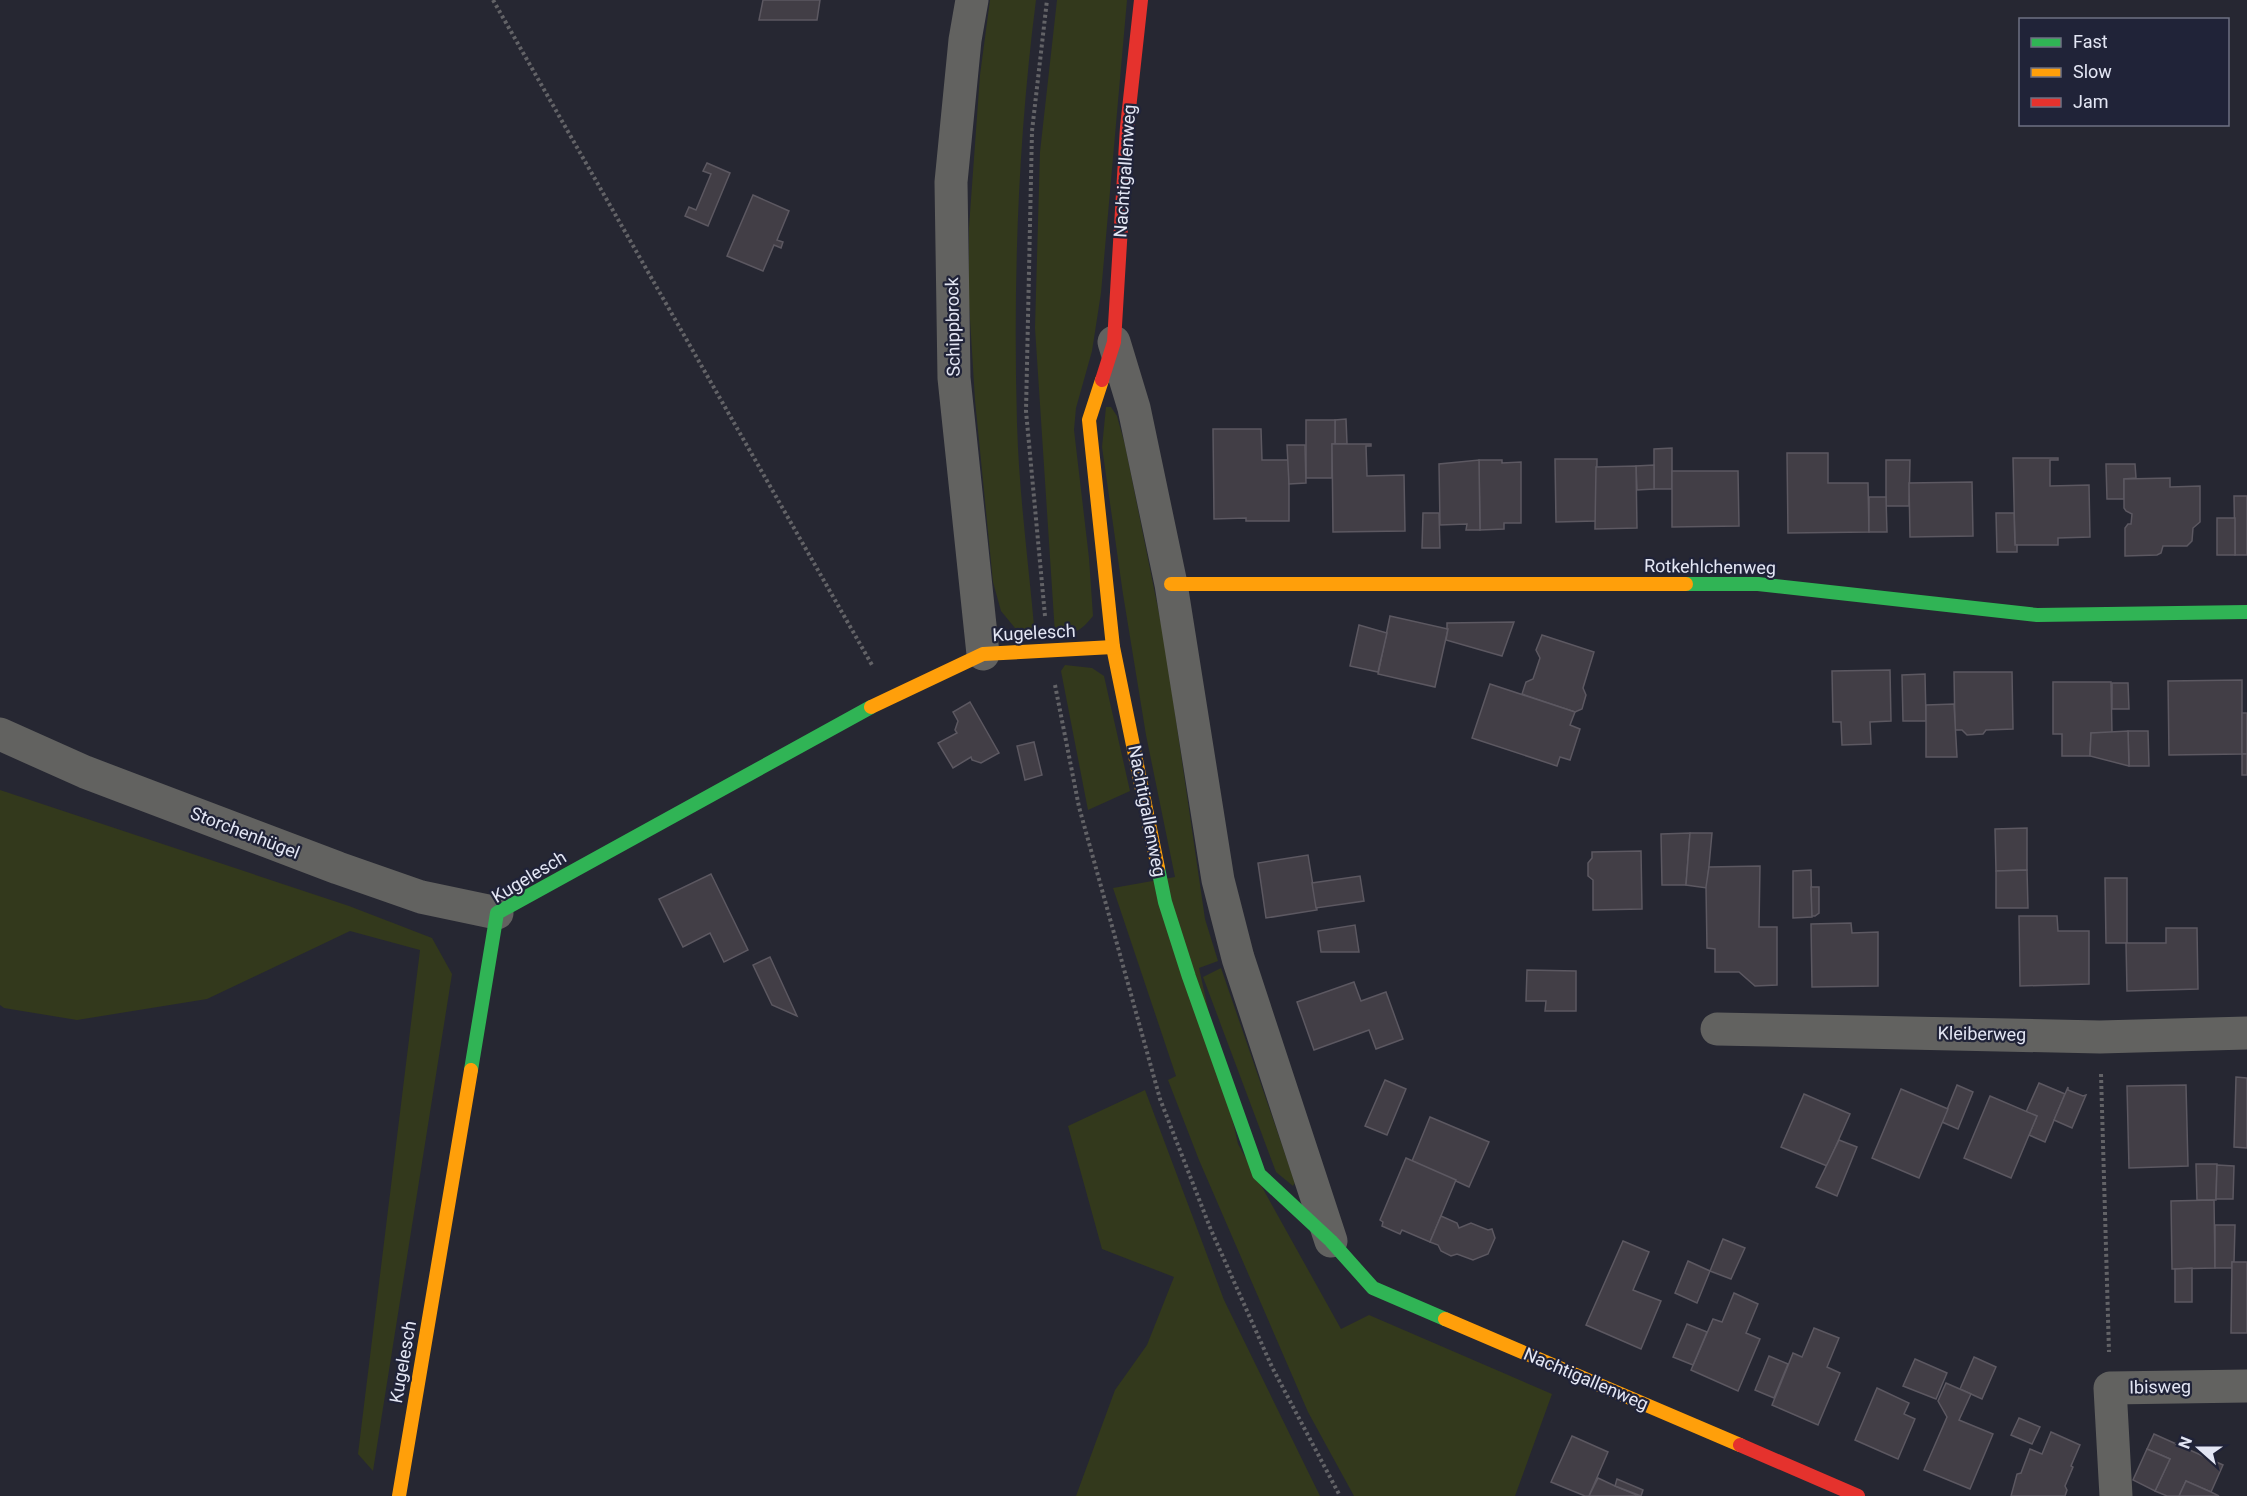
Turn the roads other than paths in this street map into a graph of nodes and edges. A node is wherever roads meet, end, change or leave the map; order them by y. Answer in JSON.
{"nodes":[{"id":1,"x":972,"y":0,"type":"edge"},
{"id":2,"x":1141,"y":0,"type":"edge"},
{"id":3,"x":1113,"y":342,"type":"junction"},
{"id":4,"x":1171,"y":584,"type":"junction"},
{"id":5,"x":2247,"y":612,"type":"edge"},
{"id":6,"x":1113,"y":647,"type":"junction"},
{"id":7,"x":983,"y":654,"type":"junction"},
{"id":8,"x":0,"y":734,"type":"edge"},
{"id":9,"x":496,"y":913,"type":"junction"},
{"id":10,"x":1718,"y":1029,"type":"dead end"},
{"id":11,"x":2247,"y":1033,"type":"edge"},
{"id":12,"x":1330,"y":1241,"type":"junction"},
{"id":13,"x":2247,"y":1386,"type":"edge"},
{"id":14,"x":399,"y":1496,"type":"edge"},
{"id":15,"x":1858,"y":1496,"type":"edge"},
{"id":16,"x":2116,"y":1496,"type":"edge"}],
"edges":[{"from":1,"to":7,"type":"street","name":"Schippbrock"},
{"from":2,"to":3,"type":"street","name":"Nachtigallenweg"},
{"from":3,"to":4,"type":"street","name":"Nachtigallenweg"},
{"from":3,"to":6,"type":"street","name":"Nachtigallenweg"},
{"from":4,"to":5,"type":"street","name":"Rotkehlchenweg"},
{"from":4,"to":12,"type":"street","name":"Nachtigallenweg"},
{"from":6,"to":7,"type":"street","name":"Kugelesch"},
{"from":6,"to":12,"type":"street","name":"Nachtigallenweg"},
{"from":7,"to":9,"type":"street","name":"Kugelesch"},
{"from":8,"to":9,"type":"street","name":"Storchenhügel"},
{"from":9,"to":14,"type":"street","name":"Kugelesch"},
{"from":10,"to":11,"type":"street","name":"Kleiberweg"},
{"from":12,"to":15,"type":"street","name":"Nachtigallenweg"},
{"from":13,"to":16,"type":"street","name":"Ibisweg"}]}
